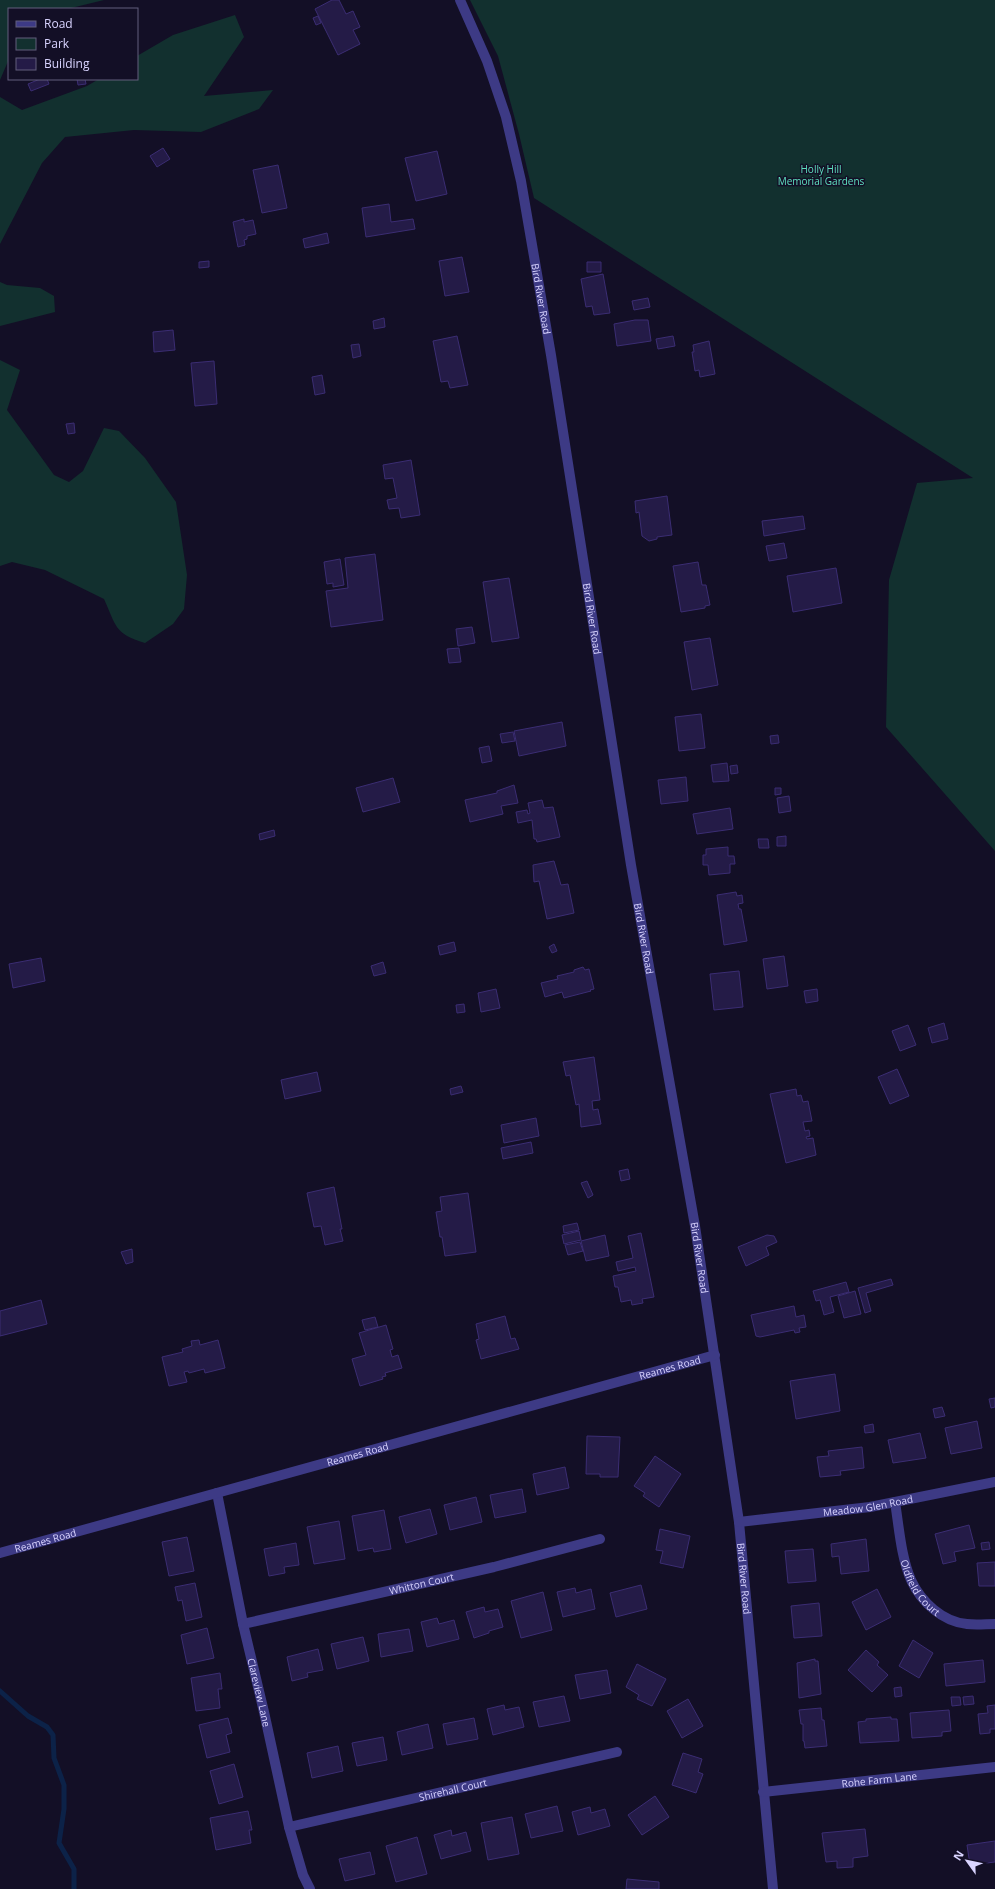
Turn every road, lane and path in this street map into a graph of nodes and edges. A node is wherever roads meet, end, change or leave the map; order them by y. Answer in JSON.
{"nodes":[{"id":1,"x":460,"y":0,"type":"edge"},
{"id":2,"x":715,"y":1355,"type":"junction"},
{"id":3,"x":995,"y":1482,"type":"edge"},
{"id":4,"x":217,"y":1493,"type":"junction"},
{"id":5,"x":895,"y":1502,"type":"junction"},
{"id":6,"x":739,"y":1522,"type":"junction"},
{"id":7,"x":600,"y":1539,"type":"dead end"},
{"id":8,"x":0,"y":1553,"type":"edge"},
{"id":9,"x":243,"y":1624,"type":"junction"},
{"id":10,"x":995,"y":1624,"type":"edge"},
{"id":11,"x":617,"y":1752,"type":"dead end"},
{"id":12,"x":995,"y":1768,"type":"edge"},
{"id":13,"x":763,"y":1792,"type":"junction"},
{"id":14,"x":289,"y":1827,"type":"junction"},
{"id":15,"x":310,"y":1889,"type":"edge"},
{"id":16,"x":773,"y":1889,"type":"edge"}],
"edges":[{"from":1,"to":2,"type":"street","name":"Bird River Road"},
{"from":2,"to":4,"type":"street","name":"Reames Road"},
{"from":2,"to":6,"type":"street","name":"Bird River Road"},
{"from":3,"to":5,"type":"street","name":"Meadow Glen Road"},
{"from":4,"to":8,"type":"street","name":"Reames Road"},
{"from":4,"to":9,"type":"street","name":"Clareview Lane"},
{"from":5,"to":6,"type":"street","name":"Meadow Glen Road"},
{"from":5,"to":10,"type":"street","name":"Oldfield Court"},
{"from":6,"to":13,"type":"street","name":"Bird River Road"},
{"from":7,"to":9,"type":"street","name":"Whitton Court"},
{"from":9,"to":14,"type":"street","name":"Clareview Lane"},
{"from":11,"to":14,"type":"street","name":"Shirehall Court"},
{"from":12,"to":13,"type":"street","name":"Rohe Farm Lane"},
{"from":13,"to":16,"type":"street","name":"Bird River Road"},
{"from":14,"to":15,"type":"street","name":"Clareview Lane"}]}
